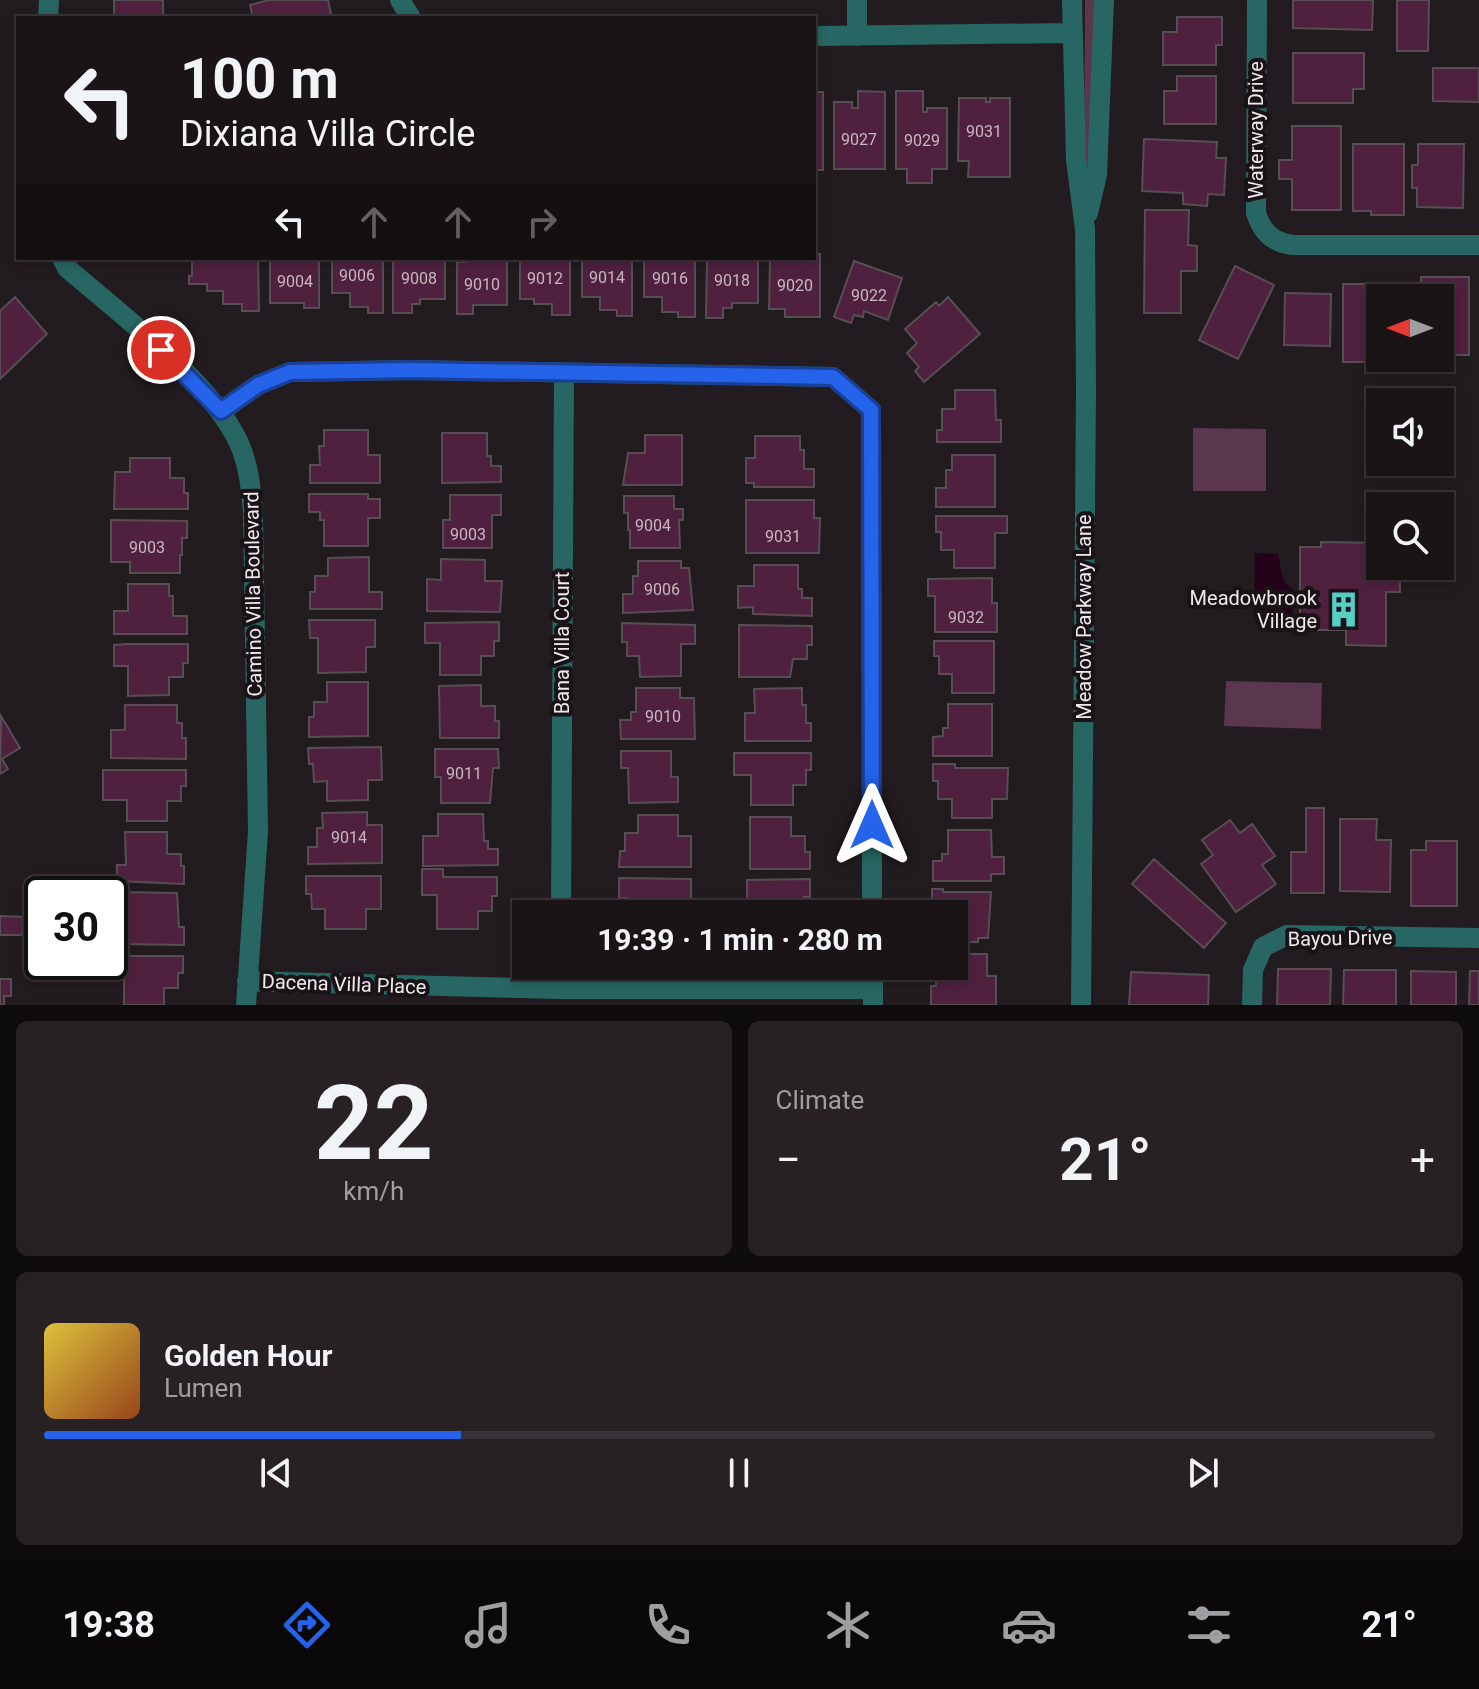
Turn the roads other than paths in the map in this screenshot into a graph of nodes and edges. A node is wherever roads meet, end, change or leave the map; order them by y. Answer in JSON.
{"nodes":[{"id":1,"x":857,"y":0,"type":"edge"},
{"id":2,"x":1072,"y":0,"type":"edge"},
{"id":3,"x":1104,"y":0,"type":"edge"},
{"id":4,"x":1257,"y":0,"type":"edge"},
{"id":5,"x":1070,"y":33,"type":"junction"},
{"id":6,"x":816,"y":36,"type":"edge"},
{"id":7,"x":857,"y":36,"type":"junction"},
{"id":8,"x":1085,"y":229,"type":"junction"},
{"id":9,"x":1479,"y":245,"type":"edge"},
{"id":10,"x":63,"y":260,"type":"edge"},
{"id":11,"x":564,"y":372,"type":"junction"},
{"id":12,"x":221,"y":411,"type":"junction"},
{"id":13,"x":561,"y":900,"type":"edge"},
{"id":14,"x":872,"y":900,"type":"edge"},
{"id":15,"x":1479,"y":938,"type":"edge"},
{"id":16,"x":561,"y":980,"type":"edge"},
{"id":17,"x":247,"y":981,"type":"junction"},
{"id":18,"x":561,"y":989,"type":"junction"},
{"id":19,"x":873,"y":997,"type":"edge"},
{"id":20,"x":246,"y":1005,"type":"edge"},
{"id":21,"x":1081,"y":1005,"type":"edge"},
{"id":22,"x":1252,"y":1005,"type":"edge"}],
"edges":[{"from":1,"to":7,"type":"street"},
{"from":2,"to":5,"type":"street","name":"Meadow Parkway Lane"},
{"from":3,"to":8,"type":"street","name":"Meadow Parkway Lane"},
{"from":4,"to":9,"type":"street","name":"Waterway Drive"},
{"from":5,"to":7,"type":"street"},
{"from":5,"to":8,"type":"street","name":"Meadow Parkway Lane"},
{"from":6,"to":7,"type":"street"},
{"from":8,"to":21,"type":"street","name":"Meadow Parkway Lane"},
{"from":10,"to":12,"type":"street","name":"Camino Villa Boulevard"},
{"from":11,"to":12,"type":"street"},
{"from":11,"to":13,"type":"street","name":"Bana Villa Court"},
{"from":11,"to":14,"type":"street"},
{"from":12,"to":17,"type":"street","name":"Camino Villa Boulevard"},
{"from":15,"to":22,"type":"street","name":"Bayou Drive"},
{"from":16,"to":18,"type":"street"},
{"from":17,"to":18,"type":"street","name":"Dacena Villa Place"},
{"from":17,"to":20,"type":"street","name":"Camino Villa Boulevard"},
{"from":18,"to":19,"type":"street","name":"Dacena Villa Place"}]}
